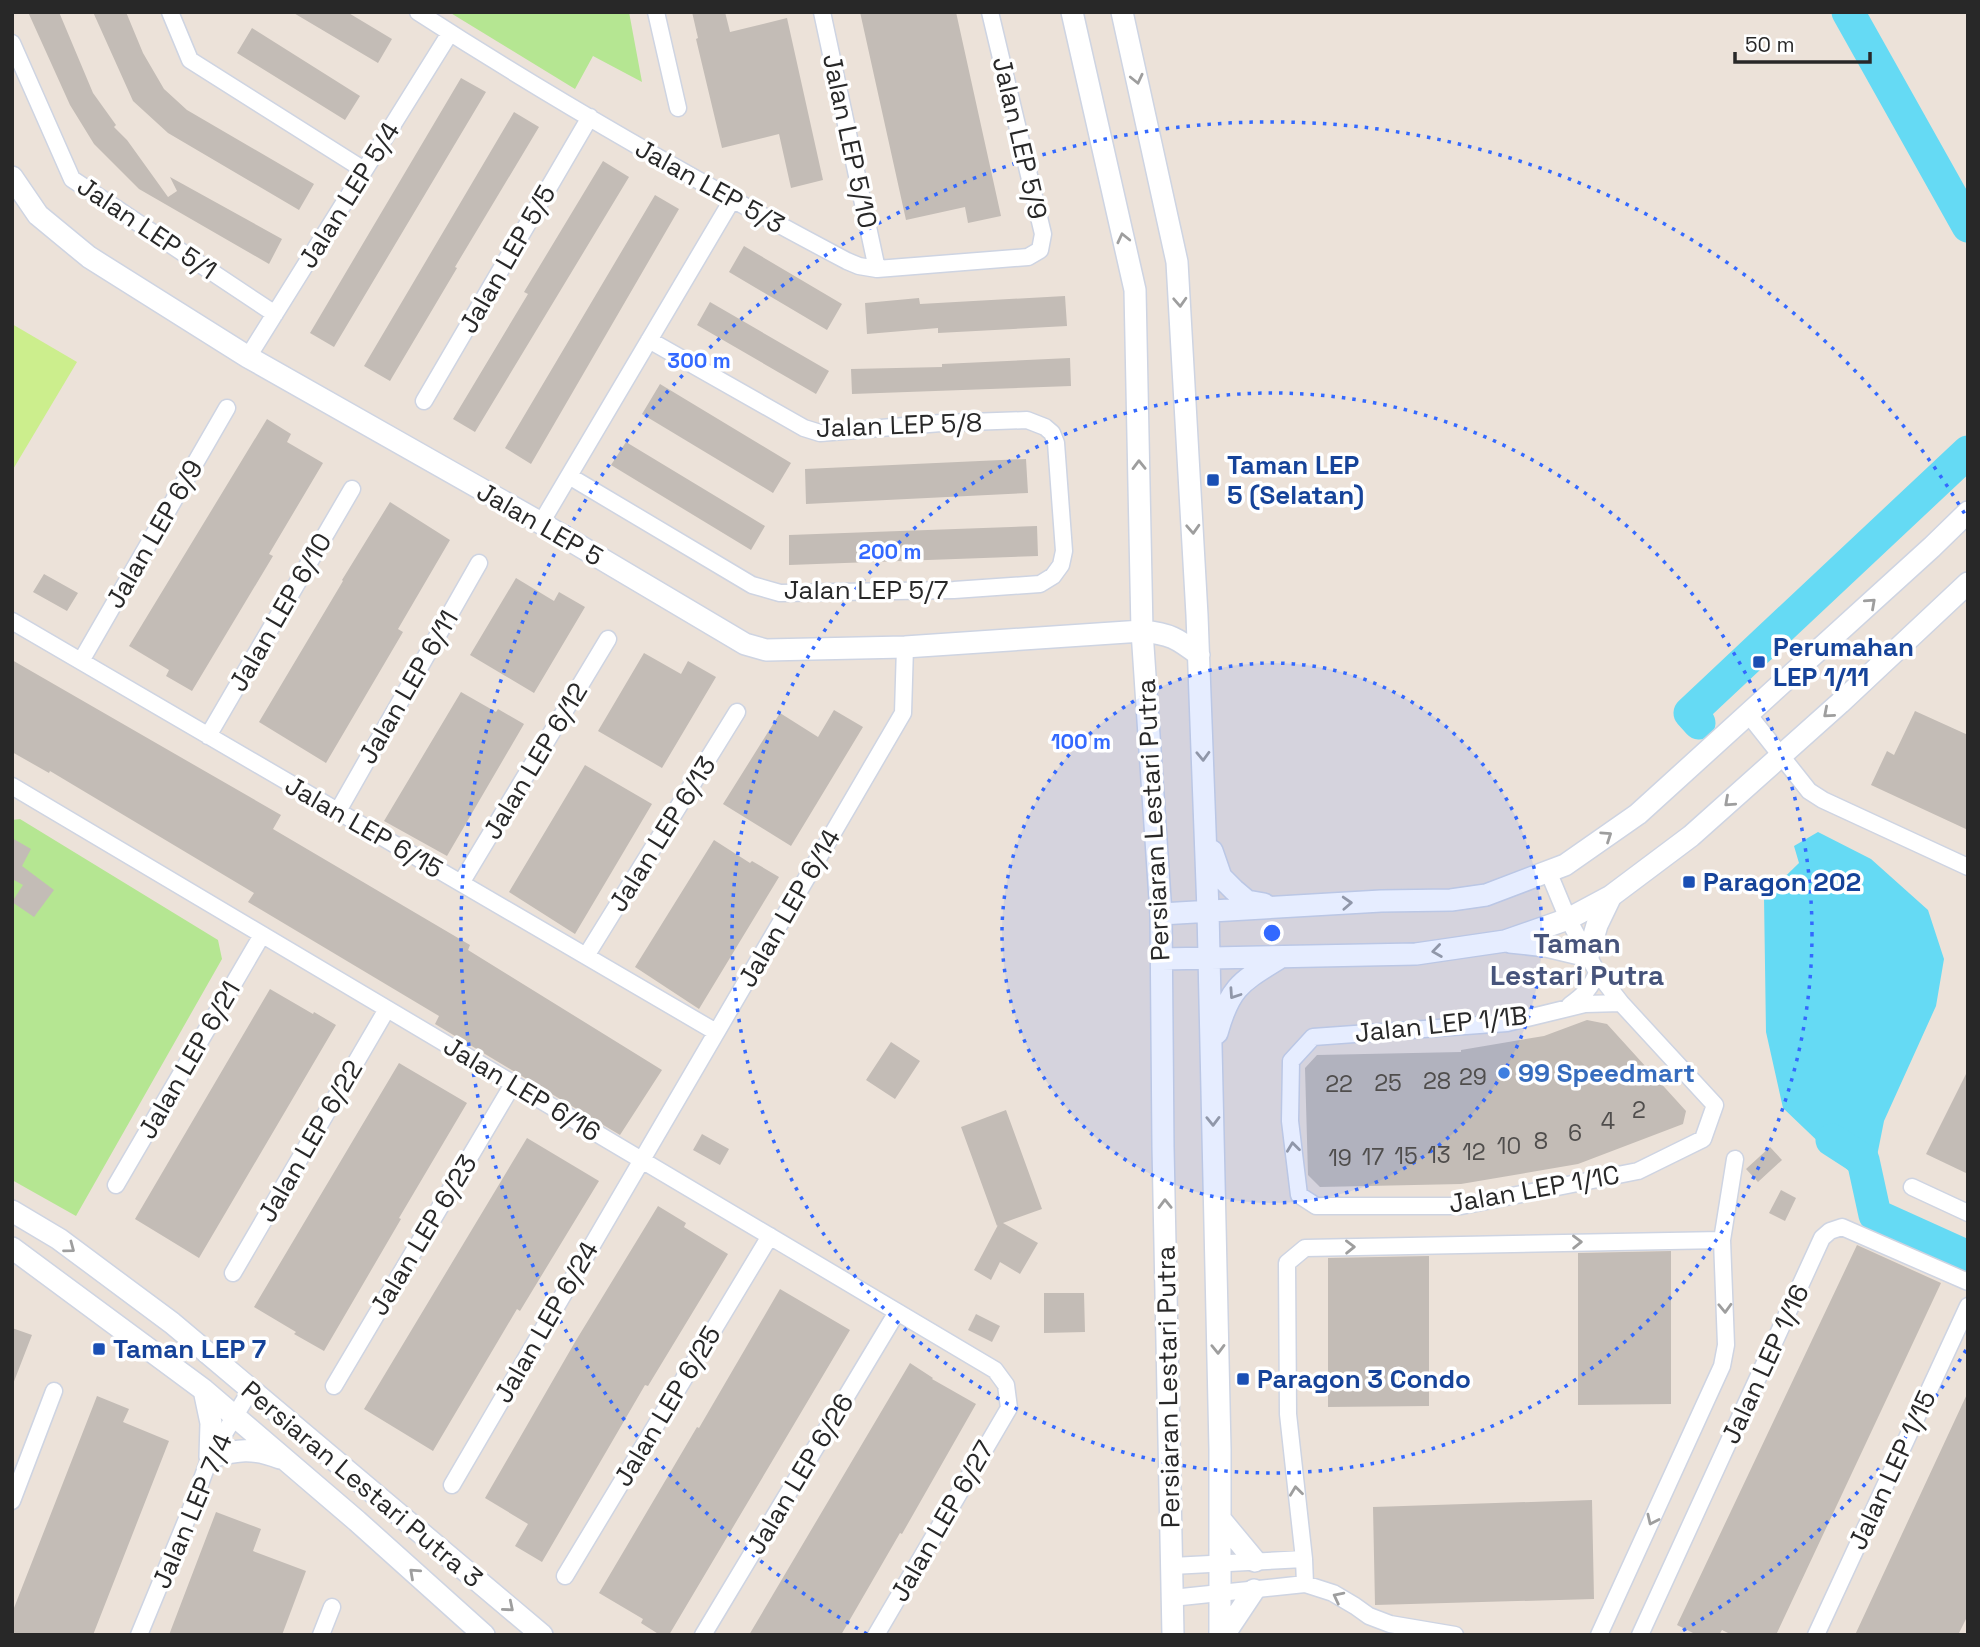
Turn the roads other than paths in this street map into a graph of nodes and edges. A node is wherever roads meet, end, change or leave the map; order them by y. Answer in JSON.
{"nodes":[{"id":1,"x":170,"y":12,"type":"edge"},
{"id":2,"x":418,"y":12,"type":"edge"},
{"id":3,"x":656,"y":12,"type":"edge"},
{"id":4,"x":822,"y":12,"type":"edge"},
{"id":5,"x":990,"y":12,"type":"edge"},
{"id":6,"x":1072,"y":12,"type":"edge"},
{"id":7,"x":1122,"y":12,"type":"edge"},
{"id":8,"x":450,"y":33,"type":"junction"},
{"id":9,"x":12,"y":43,"type":"edge"},
{"id":10,"x":678,"y":108,"type":"dead end"},
{"id":11,"x":590,"y":117,"type":"junction"},
{"id":12,"x":365,"y":170,"type":"junction"},
{"id":13,"x":12,"y":177,"type":"edge"},
{"id":14,"x":732,"y":200,"type":"junction"},
{"id":15,"x":1028,"y":257,"type":"joint"},
{"id":16,"x":877,"y":269,"type":"junction"},
{"id":17,"x":275,"y":314,"type":"junction"},
{"id":18,"x":649,"y":340,"type":"junction"},
{"id":19,"x":248,"y":357,"type":"junction"},
{"id":20,"x":424,"y":401,"type":"dead end"},
{"id":21,"x":228,"y":408,"type":"dead end"},
{"id":22,"x":569,"y":476,"type":"junction"},
{"id":23,"x":352,"y":489,"type":"dead end"},
{"id":24,"x":1968,"y":512,"type":"edge"},
{"id":25,"x":541,"y":523,"type":"junction"},
{"id":26,"x":479,"y":563,"type":"dead end"},
{"id":27,"x":1061,"y":565,"type":"joint"},
{"id":28,"x":1968,"y":583,"type":"edge"},
{"id":29,"x":12,"y":621,"type":"edge"},
{"id":30,"x":1142,"y":631,"type":"junction"},
{"id":31,"x":608,"y":639,"type":"dead end"},
{"id":32,"x":905,"y":647,"type":"junction"},
{"id":33,"x":1199,"y":655,"type":"junction"},
{"id":34,"x":81,"y":661,"type":"junction"},
{"id":35,"x":737,"y":712,"type":"dead end"},
{"id":36,"x":1748,"y":714,"type":"junction"},
{"id":37,"x":208,"y":736,"type":"junction"},
{"id":38,"x":1779,"y":756,"type":"junction"},
{"id":39,"x":12,"y":786,"type":"edge"},
{"id":40,"x":338,"y":811,"type":"junction"},
{"id":41,"x":1206,"y":833,"type":"junction"},
{"id":42,"x":1968,"y":867,"type":"edge"},
{"id":43,"x":1548,"y":871,"type":"junction"},
{"id":44,"x":461,"y":883,"type":"junction"},
{"id":45,"x":1611,"y":896,"type":"junction"},
{"id":46,"x":1279,"y":907,"type":"junction"},
{"id":47,"x":1208,"y":911,"type":"junction"},
{"id":48,"x":1161,"y":914,"type":"junction"},
{"id":49,"x":1568,"y":919,"type":"junction"},
{"id":50,"x":262,"y":935,"type":"junction"},
{"id":51,"x":1505,"y":942,"type":"junction"},
{"id":52,"x":586,"y":956,"type":"junction"},
{"id":53,"x":1283,"y":956,"type":"junction"},
{"id":54,"x":1210,"y":957,"type":"junction"},
{"id":55,"x":1162,"y":960,"type":"junction"},
{"id":56,"x":1592,"y":964,"type":"junction"},
{"id":57,"x":1621,"y":1003,"type":"junction"},
{"id":58,"x":1568,"y":1007,"type":"junction"},
{"id":59,"x":387,"y":1009,"type":"junction"},
{"id":60,"x":716,"y":1032,"type":"junction"},
{"id":61,"x":1212,"y":1053,"type":"junction"},
{"id":62,"x":513,"y":1084,"type":"junction"},
{"id":63,"x":1735,"y":1159,"type":"dead end"},
{"id":64,"x":641,"y":1160,"type":"junction"},
{"id":65,"x":116,"y":1185,"type":"dead end"},
{"id":66,"x":1912,"y":1187,"type":"dead end"},
{"id":67,"x":1316,"y":1206,"type":"joint"},
{"id":68,"x":12,"y":1211,"type":"edge"},
{"id":69,"x":1968,"y":1213,"type":"edge"},
{"id":70,"x":769,"y":1237,"type":"junction"},
{"id":71,"x":1722,"y":1240,"type":"junction"},
{"id":72,"x":12,"y":1248,"type":"edge"},
{"id":73,"x":233,"y":1273,"type":"dead end"},
{"id":74,"x":1968,"y":1282,"type":"edge"},
{"id":75,"x":1968,"y":1306,"type":"edge"},
{"id":76,"x":897,"y":1312,"type":"junction"},
{"id":77,"x":334,"y":1387,"type":"dead end"},
{"id":78,"x":204,"y":1390,"type":"junction"},
{"id":79,"x":54,"y":1391,"type":"dead end"},
{"id":80,"x":250,"y":1391,"type":"junction"},
{"id":81,"x":1009,"y":1408,"type":"joint"},
{"id":82,"x":235,"y":1415,"type":"junction"},
{"id":83,"x":210,"y":1457,"type":"junction"},
{"id":84,"x":288,"y":1461,"type":"junction"},
{"id":85,"x":452,"y":1485,"type":"dead end"},
{"id":86,"x":12,"y":1501,"type":"edge"},
{"id":87,"x":1221,"y":1520,"type":"junction"},
{"id":88,"x":1304,"y":1559,"type":"junction"},
{"id":89,"x":1255,"y":1561,"type":"junction"},
{"id":90,"x":1221,"y":1563,"type":"junction"},
{"id":91,"x":1172,"y":1566,"type":"junction"},
{"id":92,"x":565,"y":1576,"type":"dead end"},
{"id":93,"x":1305,"y":1584,"type":"junction"},
{"id":94,"x":1254,"y":1590,"type":"junction"},
{"id":95,"x":1221,"y":1593,"type":"junction"},
{"id":96,"x":1172,"y":1598,"type":"junction"},
{"id":97,"x":332,"y":1607,"type":"dead end"},
{"id":98,"x":139,"y":1635,"type":"edge"},
{"id":99,"x":321,"y":1635,"type":"edge"},
{"id":100,"x":484,"y":1635,"type":"edge"},
{"id":101,"x":542,"y":1635,"type":"edge"},
{"id":102,"x":703,"y":1635,"type":"edge"},
{"id":103,"x":876,"y":1635,"type":"edge"},
{"id":104,"x":1173,"y":1635,"type":"edge"},
{"id":105,"x":1222,"y":1635,"type":"edge"},
{"id":106,"x":1455,"y":1635,"type":"edge"},
{"id":107,"x":1600,"y":1635,"type":"edge"},
{"id":108,"x":1640,"y":1635,"type":"edge"},
{"id":109,"x":1816,"y":1635,"type":"edge"}],
"edges":[{"from":1,"to":12,"type":"street"},
{"from":2,"to":8,"type":"street","name":"Jalan LEP 5/3"},
{"from":3,"to":10,"type":"street"},
{"from":4,"to":16,"type":"street","name":"Jalan LEP 5/10"},
{"from":5,"to":15,"type":"street","name":"Jalan LEP 5/9"},
{"from":30,"to":6,"type":"street","name":"Persiaran Lestari Putra","one_way":true},
{"from":7,"to":33,"type":"street","name":"Persiaran Lestari Putra","one_way":true},
{"from":8,"to":11,"type":"street","name":"Jalan LEP 5/3"},
{"from":8,"to":12,"type":"street","name":"Jalan LEP 5/4"},
{"from":9,"to":17,"type":"street","name":"Jalan LEP 5/1"},
{"from":11,"to":14,"type":"street","name":"Jalan LEP 5/3"},
{"from":11,"to":20,"type":"street","name":"Jalan LEP 5/5"},
{"from":12,"to":17,"type":"street","name":"Jalan LEP 5/4"},
{"from":13,"to":19,"type":"street","name":"Jalan LEP 5"},
{"from":14,"to":16,"type":"street","name":"Jalan LEP 5/3"},
{"from":14,"to":18,"type":"street"},
{"from":15,"to":16,"type":"street","name":"Jalan LEP 5/3"},
{"from":17,"to":19,"type":"street","name":"Jalan LEP 5/4"},
{"from":18,"to":22,"type":"street"},
{"from":18,"to":27,"type":"street","name":"Jalan LEP 5/8"},
{"from":19,"to":25,"type":"street","name":"Jalan LEP 5"},
{"from":21,"to":34,"type":"street","name":"Jalan LEP 6/9"},
{"from":22,"to":25,"type":"street"},
{"from":22,"to":27,"type":"street","name":"Jalan LEP 5/7"},
{"from":23,"to":37,"type":"street","name":"Jalan LEP 6/10"},
{"from":36,"to":24,"type":"street","one_way":true},
{"from":25,"to":32,"type":"street","name":"Jalan LEP 5"},
{"from":26,"to":40,"type":"street","name":"Jalan LEP 6/11"},
{"from":28,"to":38,"type":"street","one_way":true},
{"from":29,"to":34,"type":"street","name":"Jalan LEP 6/15"},
{"from":30,"to":32,"type":"street","name":"Jalan LEP 5"},
{"from":30,"to":33,"type":"street","name":"Jalan LEP 5"},
{"from":30,"to":48,"type":"street","name":"Persiaran Lestari Putra"},
{"from":31,"to":44,"type":"street","name":"Jalan LEP 6/12"},
{"from":32,"to":60,"type":"street","name":"Jalan LEP 6/14"},
{"from":33,"to":41,"type":"street","name":"Persiaran Lestari Putra","one_way":true},
{"from":34,"to":37,"type":"street","name":"Jalan LEP 6/15"},
{"from":35,"to":52,"type":"street","name":"Jalan LEP 6/13"},
{"from":36,"to":38,"type":"street"},
{"from":43,"to":36,"type":"street","one_way":true},
{"from":37,"to":40,"type":"street","name":"Jalan LEP 6/15"},
{"from":38,"to":42,"type":"street"},
{"from":38,"to":45,"type":"street","one_way":true},
{"from":39,"to":50,"type":"street","name":"Jalan LEP 6/16"},
{"from":40,"to":44,"type":"street","name":"Jalan LEP 6/15"},
{"from":41,"to":46,"type":"street"},
{"from":41,"to":47,"type":"street","name":"Persiaran Lestari Putra"},
{"from":46,"to":43,"type":"street","one_way":true},
{"from":43,"to":49,"type":"street"},
{"from":44,"to":52,"type":"street","name":"Jalan LEP 6/15"},
{"from":45,"to":49,"type":"street"},
{"from":45,"to":56,"type":"street"},
{"from":46,"to":47,"type":"street"},
{"from":47,"to":48,"type":"street"},
{"from":47,"to":54,"type":"street","name":"Persiaran Lestari Putra"},
{"from":48,"to":55,"type":"street","name":"Persiaran Lestari Putra"},
{"from":49,"to":51,"type":"street"},
{"from":49,"to":56,"type":"street"},
{"from":50,"to":59,"type":"street","name":"Jalan LEP 6/16"},
{"from":50,"to":65,"type":"street","name":"Jalan LEP 6/21"},
{"from":51,"to":53,"type":"street","one_way":true},
{"from":51,"to":56,"type":"street"},
{"from":52,"to":60,"type":"street","name":"Jalan LEP 6/15"},
{"from":53,"to":54,"type":"street"},
{"from":53,"to":61,"type":"street","one_way":true},
{"from":54,"to":55,"type":"street"},
{"from":54,"to":61,"type":"street","name":"Persiaran Lestari Putra"},
{"from":91,"to":55,"type":"street","name":"Persiaran Lestari Putra","one_way":true},
{"from":56,"to":57,"type":"street"},
{"from":56,"to":58,"type":"street"},
{"from":57,"to":58,"type":"street","name":"Jalan LEP 1/1B"},
{"from":57,"to":67,"type":"street","name":"Jalan LEP 1/1C"},
{"from":67,"to":58,"type":"street","name":"Jalan LEP 1/1B","one_way":true},
{"from":59,"to":62,"type":"street","name":"Jalan LEP 6/16"},
{"from":59,"to":73,"type":"street","name":"Jalan LEP 6/22"},
{"from":60,"to":64,"type":"street","name":"Jalan LEP 6/14"},
{"from":61,"to":87,"type":"street","name":"Persiaran Lestari Putra","one_way":true},
{"from":62,"to":64,"type":"street","name":"Jalan LEP 6/16"},
{"from":62,"to":77,"type":"street","name":"Jalan LEP 6/23"},
{"from":63,"to":71,"type":"street"},
{"from":64,"to":70,"type":"street","name":"Jalan LEP 6/16"},
{"from":64,"to":85,"type":"street","name":"Jalan LEP 6/24"},
{"from":66,"to":69,"type":"street"},
{"from":68,"to":80,"type":"street","name":"Persiaran Lestari Putra 3","one_way":true},
{"from":70,"to":76,"type":"street","name":"Jalan LEP 6/16"},
{"from":70,"to":92,"type":"street","name":"Jalan LEP 6/25"},
{"from":88,"to":71,"type":"street","one_way":true},
{"from":71,"to":107,"type":"street","one_way":true},
{"from":72,"to":78,"type":"street","name":"Persiaran Lestari Putra 3"},
{"from":74,"to":108,"type":"street","name":"Jalan LEP 1/16"},
{"from":75,"to":109,"type":"street","name":"Jalan LEP 1/15"},
{"from":76,"to":81,"type":"street","name":"Jalan LEP 6/16"},
{"from":76,"to":102,"type":"street","name":"Jalan LEP 6/26"},
{"from":78,"to":82,"type":"street","name":"Persiaran Lestari Putra 3"},
{"from":78,"to":83,"type":"street"},
{"from":79,"to":86,"type":"street"},
{"from":80,"to":82,"type":"street","name":"Jalan LEP 7/4"},
{"from":80,"to":101,"type":"street","name":"Persiaran Lestari Putra 3","one_way":true},
{"from":81,"to":103,"type":"street","name":"Jalan LEP 6/27"},
{"from":82,"to":83,"type":"street","name":"Jalan LEP 7/4"},
{"from":82,"to":84,"type":"street","name":"Persiaran Lestari Putra 3"},
{"from":83,"to":84,"type":"street"},
{"from":83,"to":98,"type":"street","name":"Jalan LEP 7/4"},
{"from":100,"to":84,"type":"street","name":"Persiaran Lestari Putra 3","one_way":true},
{"from":87,"to":89,"type":"street"},
{"from":87,"to":90,"type":"street","name":"Persiaran Lestari Putra"},
{"from":88,"to":89,"type":"street"},
{"from":88,"to":93,"type":"street"},
{"from":89,"to":90,"type":"street"},
{"from":90,"to":91,"type":"street"},
{"from":90,"to":95,"type":"street","name":"Persiaran Lestari Putra"},
{"from":91,"to":96,"type":"street","name":"Persiaran Lestari Putra"},
{"from":93,"to":94,"type":"street"},
{"from":106,"to":93,"type":"street","one_way":true},
{"from":94,"to":95,"type":"street"},
{"from":94,"to":105,"type":"street"},
{"from":95,"to":96,"type":"street"},
{"from":95,"to":105,"type":"street","name":"Persiaran Lestari Putra"},
{"from":96,"to":104,"type":"street","name":"Persiaran Lestari Putra"},
{"from":97,"to":99,"type":"street"}]}
